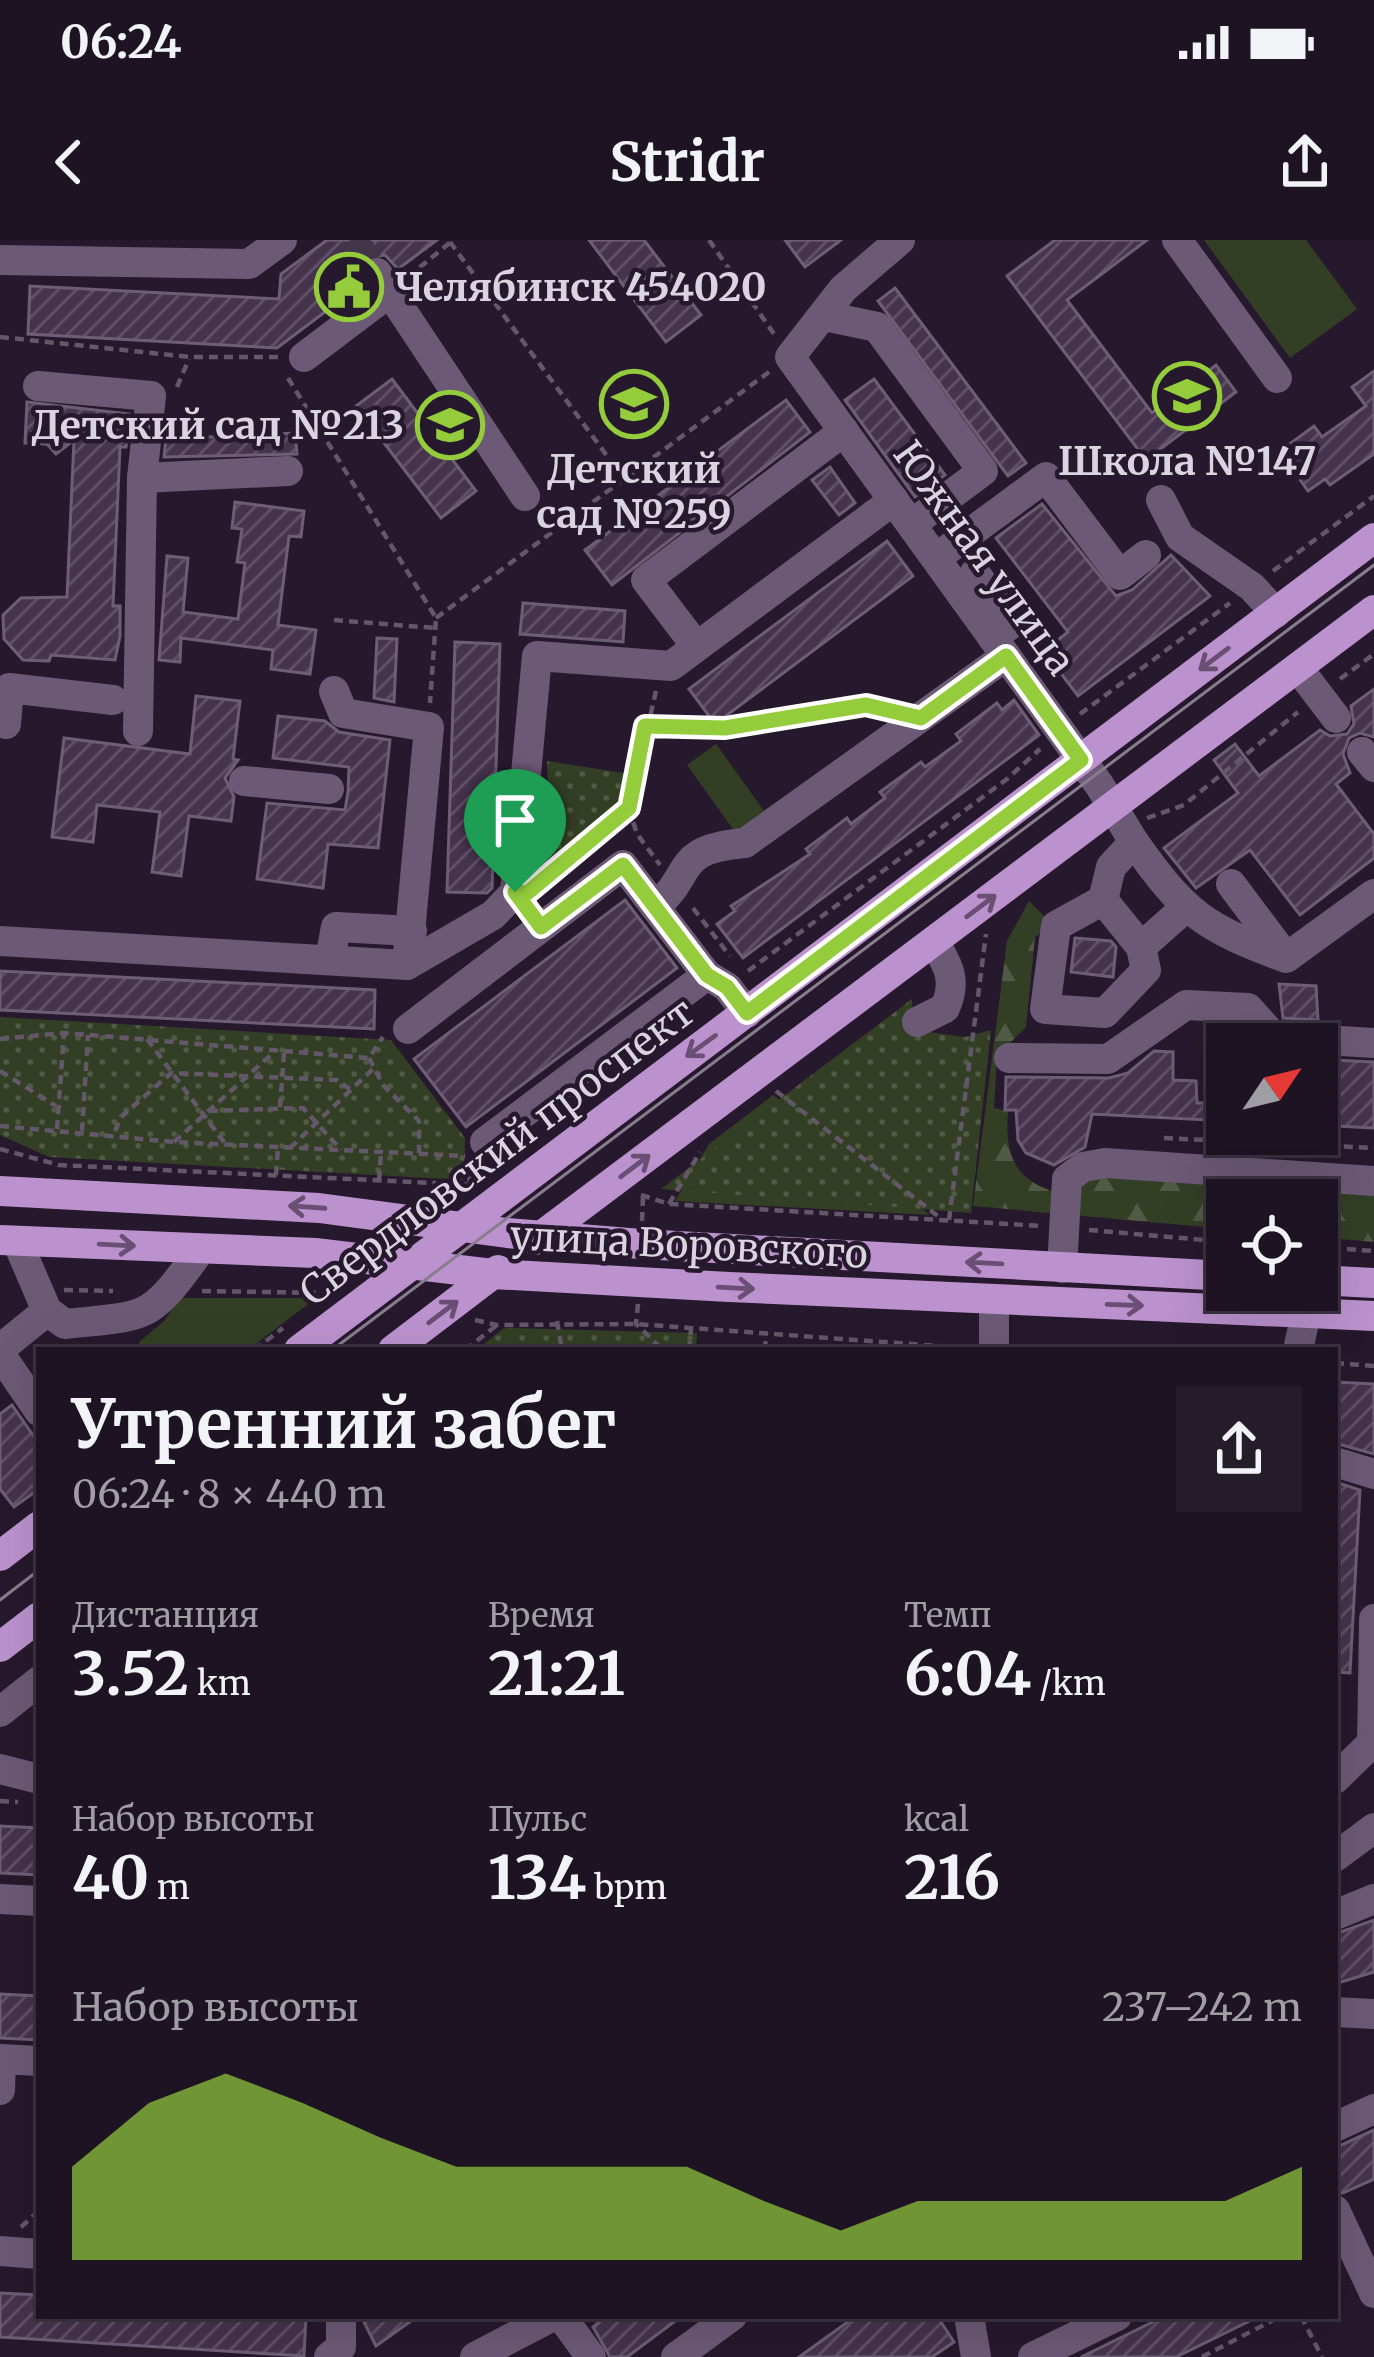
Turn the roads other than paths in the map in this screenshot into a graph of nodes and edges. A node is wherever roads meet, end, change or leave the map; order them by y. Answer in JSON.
{"nodes":[{"id":1,"x":282,"y":240,"type":"edge"},
{"id":2,"x":900,"y":240,"type":"edge"},
{"id":3,"x":1177,"y":240,"type":"edge"},
{"id":4,"x":88,"y":250,"type":"edge"},
{"id":5,"x":189,"y":252,"type":"edge"},
{"id":6,"x":0,"y":260,"type":"edge"},
{"id":7,"x":825,"y":316,"type":"junction"},
{"id":8,"x":291,"y":357,"type":"road end"},
{"id":9,"x":1276,"y":378,"type":"dead end"},
{"id":10,"x":38,"y":386,"type":"dead end"},
{"id":11,"x":844,"y":431,"type":"junction"},
{"id":12,"x":288,"y":471,"type":"dead end"},
{"id":13,"x":142,"y":478,"type":"junction"},
{"id":14,"x":525,"y":496,"type":"dead end"},
{"id":15,"x":1160,"y":500,"type":"dead end"},
{"id":16,"x":903,"y":512,"type":"junction"},
{"id":17,"x":1374,"y":538,"type":"edge"},
{"id":18,"x":1145,"y":555,"type":"dead end"},
{"id":19,"x":936,"y":558,"type":"junction"},
{"id":20,"x":975,"y":573,"type":"dead end"},
{"id":21,"x":1374,"y":610,"type":"edge"},
{"id":22,"x":1276,"y":613,"type":"junction"},
{"id":23,"x":696,"y":646,"type":"junction"},
{"id":24,"x":999,"y":646,"type":"junction"},
{"id":25,"x":1298,"y":668,"type":"junction"},
{"id":26,"x":334,"y":691,"type":"dead end"},
{"id":27,"x":112,"y":700,"type":"dead end"},
{"id":28,"x":1336,"y":718,"type":"dead end"},
{"id":29,"x":6,"y":724,"type":"dead end"},
{"id":30,"x":138,"y":731,"type":"dead end"},
{"id":31,"x":1081,"y":760,"type":"junction"},
{"id":32,"x":244,"y":781,"type":"dead end"},
{"id":33,"x":329,"y":789,"type":"dead end"},
{"id":34,"x":1114,"y":806,"type":"junction"},
{"id":35,"x":1134,"y":842,"type":"junction"},
{"id":36,"x":1231,"y":884,"type":"dead end"},
{"id":37,"x":515,"y":892,"type":"junction"},
{"id":38,"x":1374,"y":894,"type":"edge"},
{"id":39,"x":664,"y":895,"type":"junction"},
{"id":40,"x":1103,"y":900,"type":"junction"},
{"id":41,"x":1184,"y":908,"type":"junction"},
{"id":42,"x":541,"y":927,"type":"junction"},
{"id":43,"x":412,"y":931,"type":"junction"},
{"id":44,"x":0,"y":941,"type":"edge"},
{"id":45,"x":934,"y":942,"type":"junction"},
{"id":46,"x":1141,"y":947,"type":"junction"},
{"id":47,"x":1286,"y":958,"type":"junction"},
{"id":48,"x":330,"y":959,"type":"junction"},
{"id":49,"x":407,"y":964,"type":"junction"},
{"id":50,"x":718,"y":965,"type":"junction"},
{"id":51,"x":747,"y":1013,"type":"junction"},
{"id":52,"x":917,"y":1022,"type":"dead end"},
{"id":53,"x":397,"y":1030,"type":"road end"},
{"id":54,"x":1374,"y":1042,"type":"edge"},
{"id":55,"x":1009,"y":1058,"type":"dead end"},
{"id":56,"x":478,"y":1149,"type":"road end"},
{"id":57,"x":1374,"y":1181,"type":"edge"},
{"id":58,"x":0,"y":1191,"type":"edge"},
{"id":59,"x":461,"y":1227,"type":"junction"},
{"id":60,"x":542,"y":1236,"type":"junction"},
{"id":61,"x":9,"y":1240,"type":"edge"},
{"id":62,"x":201,"y":1249,"type":"junction"},
{"id":63,"x":416,"y":1264,"type":"junction"},
{"id":64,"x":1062,"y":1268,"type":"junction"},
{"id":65,"x":493,"y":1274,"type":"junction"},
{"id":66,"x":1206,"y":1275,"type":"edge"},
{"id":67,"x":1338,"y":1281,"type":"edge"},
{"id":68,"x":1374,"y":1283,"type":"edge"},
{"id":69,"x":994,"y":1300,"type":"junction"},
{"id":70,"x":47,"y":1311,"type":"junction"},
{"id":71,"x":1306,"y":1313,"type":"junction"},
{"id":72,"x":1374,"y":1316,"type":"edge"},
{"id":73,"x":303,"y":1347,"type":"edge"},
{"id":74,"x":397,"y":1347,"type":"edge"},
{"id":75,"x":994,"y":1347,"type":"edge"},
{"id":76,"x":1299,"y":1347,"type":"edge"},
{"id":77,"x":0,"y":1352,"type":"edge"},
{"id":78,"x":36,"y":1406,"type":"edge"},
{"id":79,"x":1338,"y":1463,"type":"edge"},
{"id":80,"x":1374,"y":1474,"type":"edge"},
{"id":81,"x":36,"y":1528,"type":"edge"},
{"id":82,"x":0,"y":1556,"type":"edge"},
{"id":83,"x":36,"y":1619,"type":"edge"},
{"id":84,"x":1374,"y":1619,"type":"edge"},
{"id":85,"x":0,"y":1647,"type":"edge"},
{"id":86,"x":36,"y":1684,"type":"edge"},
{"id":87,"x":0,"y":1712,"type":"edge"},
{"id":88,"x":1338,"y":1744,"type":"edge"},
{"id":89,"x":1374,"y":1745,"type":"edge"},
{"id":90,"x":0,"y":1769,"type":"edge"},
{"id":91,"x":1338,"y":1776,"type":"edge"},
{"id":92,"x":36,"y":1778,"type":"edge"},
{"id":93,"x":1374,"y":1828,"type":"edge"},
{"id":94,"x":1338,"y":1855,"type":"edge"},
{"id":95,"x":0,"y":1899,"type":"edge"},
{"id":96,"x":1374,"y":1899,"type":"edge"},
{"id":97,"x":36,"y":1900,"type":"edge"},
{"id":98,"x":1338,"y":1915,"type":"edge"},
{"id":99,"x":1338,"y":2012,"type":"edge"},
{"id":100,"x":1374,"y":2014,"type":"edge"},
{"id":101,"x":36,"y":2061,"type":"edge"},
{"id":102,"x":0,"y":2090,"type":"edge"},
{"id":103,"x":1374,"y":2109,"type":"edge"},
{"id":104,"x":1338,"y":2126,"type":"edge"},
{"id":105,"x":1338,"y":2216,"type":"edge"},
{"id":106,"x":0,"y":2251,"type":"edge"},
{"id":107,"x":36,"y":2254,"type":"edge"},
{"id":108,"x":1374,"y":2293,"type":"edge"},
{"id":109,"x":341,"y":2319,"type":"edge"},
{"id":110,"x":551,"y":2319,"type":"edge"},
{"id":111,"x":559,"y":2319,"type":"edge"},
{"id":112,"x":727,"y":2319,"type":"edge"},
{"id":113,"x":970,"y":2319,"type":"edge"},
{"id":114,"x":1111,"y":2319,"type":"edge"},
{"id":115,"x":329,"y":2357,"type":"edge"},
{"id":116,"x":475,"y":2357,"type":"edge"},
{"id":117,"x":591,"y":2357,"type":"edge"},
{"id":118,"x":676,"y":2357,"type":"edge"},
{"id":119,"x":976,"y":2357,"type":"edge"},
{"id":120,"x":1033,"y":2357,"type":"edge"}],
"edges":[{"from":1,"to":5,"type":"street"},
{"from":2,"to":7,"type":"street"},
{"from":3,"to":9,"type":"street"},
{"from":4,"to":5,"type":"street"},
{"from":4,"to":6,"type":"street"},
{"from":7,"to":11,"type":"street","name":"Южная улица"},
{"from":7,"to":16,"type":"street"},
{"from":8,"to":14,"type":"street"},
{"from":10,"to":13,"type":"street"},
{"from":11,"to":16,"type":"street","name":"Южная улица"},
{"from":11,"to":23,"type":"street"},
{"from":12,"to":13,"type":"street"},
{"from":13,"to":30,"type":"street"},
{"from":15,"to":22,"type":"street"},
{"from":16,"to":19,"type":"street","name":"Южная улица"},
{"from":16,"to":23,"type":"street"},
{"from":17,"to":22,"type":"main road","name":"Свердловский проспект"},
{"from":18,"to":19,"type":"street"},
{"from":19,"to":24,"type":"street","name":"Южная улица"},
{"from":20,"to":24,"type":"street"},
{"from":21,"to":25,"type":"main road"},
{"from":22,"to":31,"type":"main road","name":"Свердловский проспект","one_way":true},
{"from":23,"to":37,"type":"street"},
{"from":24,"to":31,"type":"street","name":"Южная улица"},
{"from":24,"to":39,"type":"street"},
{"from":25,"to":28,"type":"street"},
{"from":25,"to":34,"type":"main road"},
{"from":26,"to":43,"type":"street"},
{"from":27,"to":29,"type":"street"},
{"from":31,"to":34,"type":"street","name":"Южная улица"},
{"from":31,"to":51,"type":"main road","name":"Свердловский проспект"},
{"from":32,"to":33,"type":"street"},
{"from":34,"to":35,"type":"street","name":"Южная улица"},
{"from":45,"to":34,"type":"main road","one_way":true},
{"from":35,"to":40,"type":"street"},
{"from":35,"to":41,"type":"street","name":"Южная улица"},
{"from":36,"to":47,"type":"street"},
{"from":37,"to":42,"type":"street"},
{"from":37,"to":49,"type":"street"},
{"from":38,"to":47,"type":"street"},
{"from":39,"to":42,"type":"street"},
{"from":39,"to":50,"type":"street"},
{"from":40,"to":46,"type":"street"},
{"from":40,"to":46,"type":"street"},
{"from":41,"to":46,"type":"street"},
{"from":41,"to":47,"type":"street"},
{"from":42,"to":53,"type":"street"},
{"from":43,"to":48,"type":"street"},
{"from":43,"to":49,"type":"street"},
{"from":44,"to":48,"type":"street"},
{"from":45,"to":52,"type":"street"},
{"from":60,"to":45,"type":"main road","one_way":true},
{"from":48,"to":49,"type":"street"},
{"from":50,"to":51,"type":"street"},
{"from":50,"to":56,"type":"street"},
{"from":51,"to":59,"type":"main road","name":"Свердловский проспект","one_way":true},
{"from":54,"to":55,"type":"street"},
{"from":57,"to":64,"type":"street"},
{"from":59,"to":58,"type":"main road","name":"улица Воровского","one_way":true},
{"from":59,"to":60,"type":"main road","name":"улица Воровского"},
{"from":59,"to":63,"type":"main road","name":"Свердловский проспект"},
{"from":64,"to":60,"type":"main road","name":"улица Воровского","one_way":true},
{"from":60,"to":65,"type":"main road"},
{"from":61,"to":62,"type":"main road","name":"улица Воровского","one_way":true},
{"from":61,"to":70,"type":"street"},
{"from":62,"to":63,"type":"main road","name":"улица Воровского"},
{"from":62,"to":70,"type":"street"},
{"from":63,"to":65,"type":"main road","name":"улица Воровского"},
{"from":63,"to":73,"type":"main road","name":"Свердловский проспект"},
{"from":64,"to":66,"type":"main road","name":"улица Воровского"},
{"from":65,"to":69,"type":"main road","name":"улица Воровского","one_way":true},
{"from":74,"to":65,"type":"main road","one_way":true},
{"from":67,"to":68,"type":"main road"},
{"from":69,"to":71,"type":"main road","name":"улица Воровского","one_way":true},
{"from":69,"to":75,"type":"street"},
{"from":70,"to":77,"type":"street"},
{"from":71,"to":72,"type":"main road","name":"улица Воровского"},
{"from":71,"to":76,"type":"street"},
{"from":77,"to":78,"type":"street"},
{"from":79,"to":80,"type":"street"},
{"from":81,"to":82,"type":"main road"},
{"from":83,"to":85,"type":"main road"},
{"from":84,"to":89,"type":"street"},
{"from":86,"to":87,"type":"street"},
{"from":88,"to":89,"type":"street"},
{"from":89,"to":91,"type":"street"},
{"from":90,"to":92,"type":"street"},
{"from":93,"to":94,"type":"street"},
{"from":95,"to":97,"type":"street"},
{"from":96,"to":98,"type":"street"},
{"from":99,"to":100,"type":"street"},
{"from":101,"to":102,"type":"street"},
{"from":103,"to":104,"type":"street"},
{"from":105,"to":108,"type":"street"},
{"from":106,"to":107,"type":"street"},
{"from":109,"to":115,"type":"street"},
{"from":110,"to":116,"type":"street"},
{"from":111,"to":117,"type":"street"},
{"from":112,"to":118,"type":"street"},
{"from":113,"to":119,"type":"street"},
{"from":114,"to":120,"type":"street"}]}
